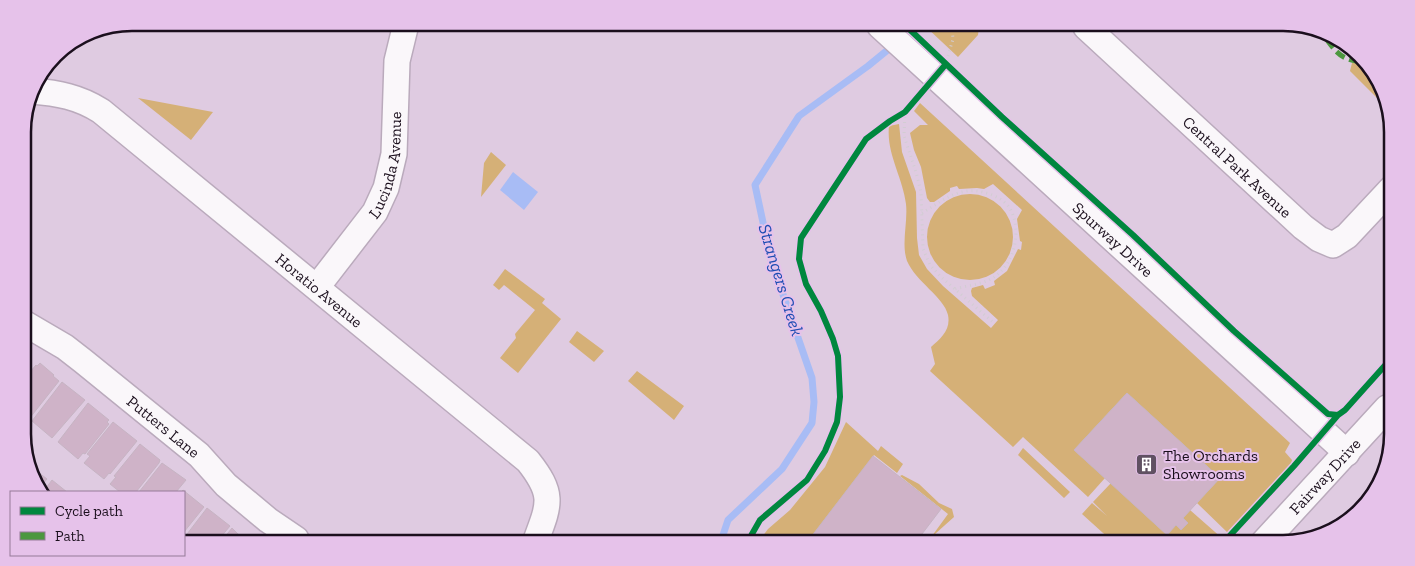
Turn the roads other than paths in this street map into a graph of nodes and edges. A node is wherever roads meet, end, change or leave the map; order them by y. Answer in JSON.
{"nodes":[{"id":1,"x":404,"y":31,"type":"edge"},
{"id":2,"x":888,"y":31,"type":"edge"},
{"id":3,"x":1090,"y":31,"type":"edge"},
{"id":4,"x":40,"y":92,"type":"edge"},
{"id":5,"x":1384,"y":196,"type":"edge"},
{"id":6,"x":317,"y":288,"type":"junction"},
{"id":7,"x":31,"y":327,"type":"edge"},
{"id":8,"x":1384,"y":412,"type":"edge"},
{"id":9,"x":1347,"y":453,"type":"junction"},
{"id":10,"x":291,"y":535,"type":"edge"},
{"id":11,"x":538,"y":535,"type":"edge"},
{"id":12,"x":1271,"y":535,"type":"edge"}],
"edges":[{"from":1,"to":6,"type":"street","name":"Lucinda Avenue"},
{"from":2,"to":9,"type":"street","name":"Spurway Drive"},
{"from":3,"to":5,"type":"street","name":"Central Park Avenue"},
{"from":4,"to":6,"type":"street","name":"Horatio Avenue"},
{"from":6,"to":11,"type":"street","name":"Horatio Avenue"},
{"from":7,"to":10,"type":"street","name":"Putters Lane"},
{"from":8,"to":9,"type":"street","name":"Fairway Drive"},
{"from":9,"to":12,"type":"street","name":"Fairway Drive"}]}
